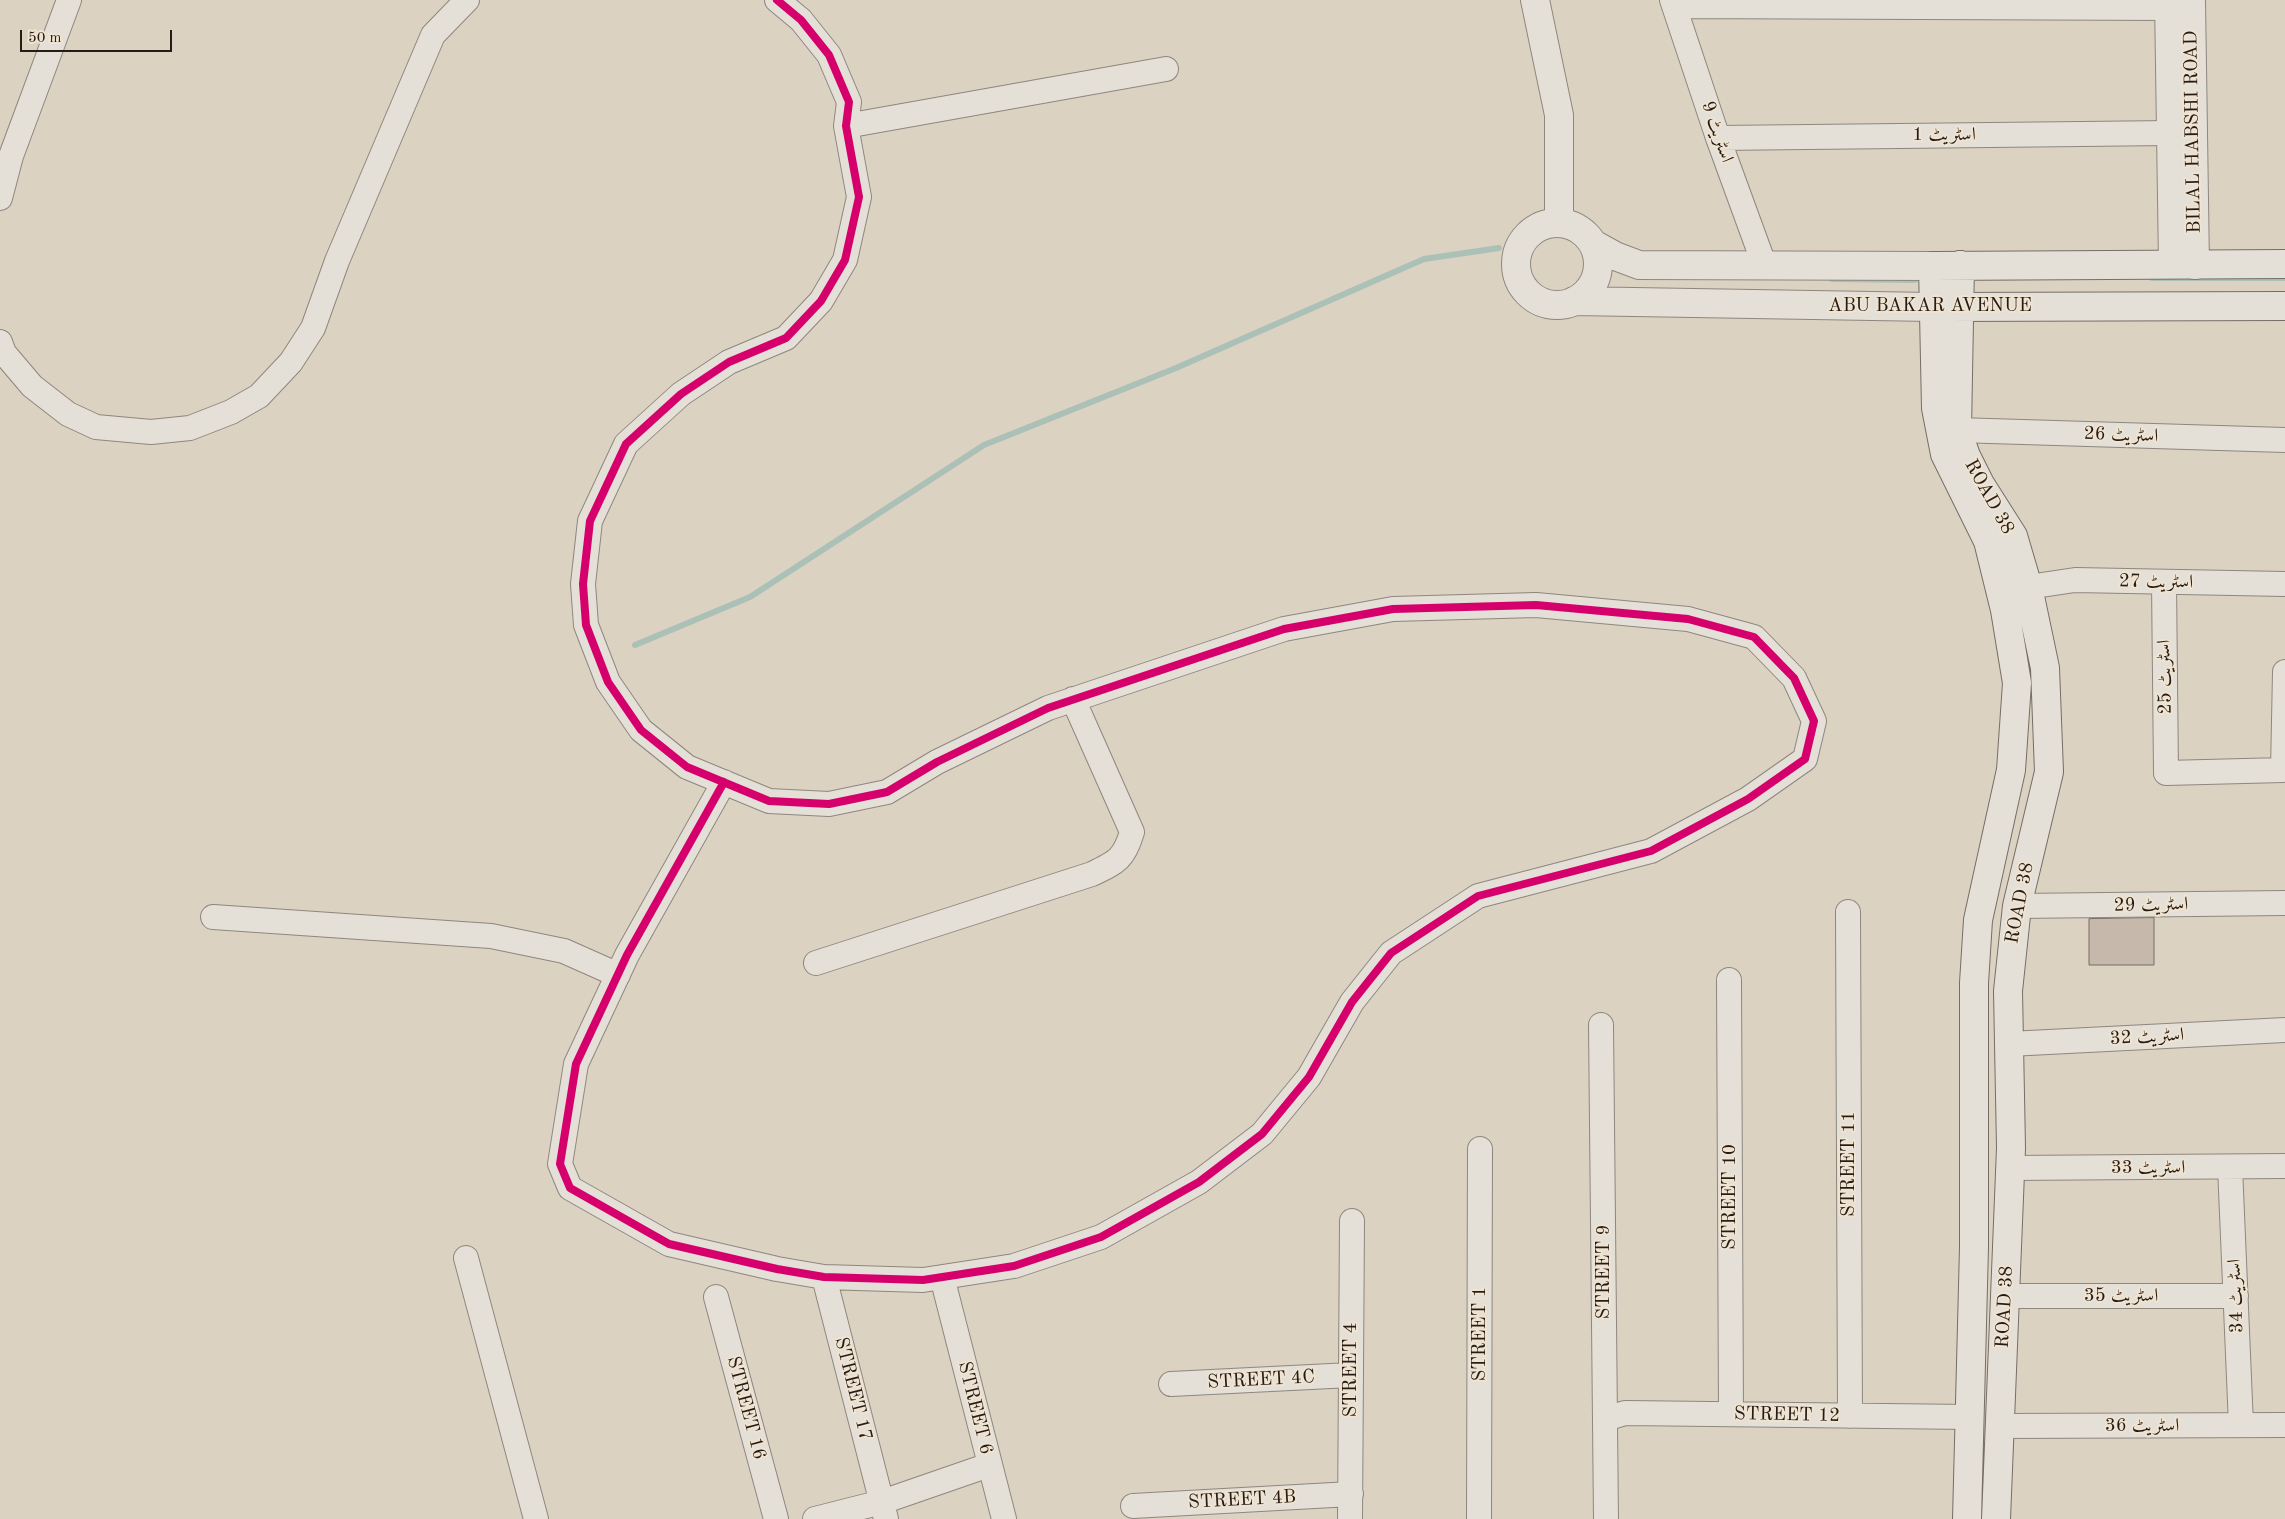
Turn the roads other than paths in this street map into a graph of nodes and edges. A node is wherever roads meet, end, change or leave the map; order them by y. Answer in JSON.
{"nodes":[{"id":1,"x":69,"y":0,"type":"edge"},
{"id":2,"x":467,"y":0,"type":"edge"},
{"id":3,"x":778,"y":0,"type":"edge"},
{"id":4,"x":1535,"y":0,"type":"edge"},
{"id":5,"x":1673,"y":3,"type":"edge"},
{"id":6,"x":2045,"y":3,"type":"edge"},
{"id":7,"x":2177,"y":3,"type":"edge"},
{"id":8,"x":1166,"y":69,"type":"dead end"},
{"id":9,"x":846,"y":126,"type":"junction"},
{"id":10,"x":2171,"y":133,"type":"junction"},
{"id":11,"x":1718,"y":138,"type":"junction"},
{"id":12,"x":6,"y":155,"type":"edge"},
{"id":13,"x":0,"y":198,"type":"edge"},
{"id":14,"x":1559,"y":223,"type":"junction"},
{"id":15,"x":1595,"y":245,"type":"junction"},
{"id":16,"x":1764,"y":264,"type":"junction"},
{"id":17,"x":2184,"y":264,"type":"junction"},
{"id":18,"x":2285,"y":264,"type":"edge"},
{"id":19,"x":1933,"y":266,"type":"junction"},
{"id":20,"x":1960,"y":266,"type":"junction"},
{"id":21,"x":1574,"y":301,"type":"junction"},
{"id":22,"x":2285,"y":306,"type":"edge"},
{"id":23,"x":1932,"y":307,"type":"junction"},
{"id":24,"x":1961,"y":307,"type":"junction"},
{"id":25,"x":0,"y":342,"type":"edge"},
{"id":26,"x":1957,"y":430,"type":"junction"},
{"id":27,"x":2285,"y":440,"type":"edge"},
{"id":28,"x":2164,"y":582,"type":"junction"},
{"id":29,"x":2285,"y":584,"type":"edge"},
{"id":30,"x":2028,"y":587,"type":"junction"},
{"id":31,"x":2285,"y":672,"type":"edge"},
{"id":32,"x":1073,"y":699,"type":"junction"},
{"id":33,"x":724,"y":782,"type":"junction"},
{"id":34,"x":2285,"y":903,"type":"edge"},
{"id":35,"x":2017,"y":906,"type":"junction"},
{"id":36,"x":1848,"y":912,"type":"dead end"},
{"id":37,"x":213,"y":917,"type":"dead end"},
{"id":38,"x":816,"y":963,"type":"dead end"},
{"id":39,"x":618,"y":975,"type":"junction"},
{"id":40,"x":1729,"y":980,"type":"dead end"},
{"id":41,"x":1601,"y":1024,"type":"dead end"},
{"id":42,"x":2285,"y":1030,"type":"edge"},
{"id":43,"x":2009,"y":1044,"type":"junction"},
{"id":44,"x":1480,"y":1149,"type":"dead end"},
{"id":45,"x":2285,"y":1166,"type":"edge"},
{"id":46,"x":2230,"y":1167,"type":"junction"},
{"id":47,"x":2010,"y":1168,"type":"junction"},
{"id":48,"x":1352,"y":1221,"type":"dead end"},
{"id":49,"x":466,"y":1258,"type":"dead end"},
{"id":50,"x":824,"y":1277,"type":"junction"},
{"id":51,"x":944,"y":1287,"type":"junction"},
{"id":52,"x":2006,"y":1296,"type":"junction"},
{"id":53,"x":2236,"y":1296,"type":"junction"},
{"id":54,"x":716,"y":1297,"type":"dead end"},
{"id":55,"x":1351,"y":1375,"type":"junction"},
{"id":56,"x":1171,"y":1384,"type":"dead end"},
{"id":57,"x":1731,"y":1414,"type":"junction"},
{"id":58,"x":1850,"y":1416,"type":"junction"},
{"id":59,"x":1970,"y":1417,"type":"junction"},
{"id":60,"x":1605,"y":1419,"type":"junction"},
{"id":61,"x":2241,"y":1425,"type":"junction"},
{"id":62,"x":1999,"y":1426,"type":"junction"},
{"id":63,"x":2285,"y":1426,"type":"edge"},
{"id":64,"x":989,"y":1466,"type":"junction"},
{"id":65,"x":1350,"y":1494,"type":"junction"},
{"id":66,"x":1133,"y":1506,"type":"dead end"},
{"id":67,"x":884,"y":1510,"type":"edge"},
{"id":68,"x":536,"y":1519,"type":"edge"},
{"id":69,"x":776,"y":1519,"type":"edge"},
{"id":70,"x":815,"y":1519,"type":"edge"},
{"id":71,"x":1004,"y":1519,"type":"edge"},
{"id":72,"x":1350,"y":1519,"type":"edge"},
{"id":73,"x":1479,"y":1519,"type":"edge"},
{"id":74,"x":1606,"y":1519,"type":"edge"},
{"id":75,"x":1967,"y":1519,"type":"edge"},
{"id":76,"x":1996,"y":1519,"type":"edge"}],
"edges":[{"from":1,"to":12,"type":"street"},
{"from":2,"to":25,"type":"street"},
{"from":3,"to":9,"type":"street"},
{"from":4,"to":14,"type":"main road"},
{"from":5,"to":6,"type":"street"},
{"from":5,"to":11,"type":"street","name":"اسٹریٹ 9"},
{"from":6,"to":7,"type":"street"},
{"from":7,"to":10,"type":"main road","name":"BILAL HABSHI ROAD"},
{"from":7,"to":17,"type":"main road","name":"BILAL HABSHI ROAD"},
{"from":8,"to":9,"type":"street"},
{"from":9,"to":33,"type":"street"},
{"from":10,"to":11,"type":"street","name":"اسٹریٹ 1"},
{"from":10,"to":17,"type":"main road","name":"BILAL HABSHI ROAD"},
{"from":11,"to":16,"type":"street","name":"اسٹریٹ 9"},
{"from":12,"to":13,"type":"street"},
{"from":14,"to":15,"type":"main road"},
{"from":14,"to":21,"type":"main road"},
{"from":15,"to":16,"type":"main road"},
{"from":15,"to":21,"type":"main road"},
{"from":16,"to":19,"type":"main road"},
{"from":17,"to":18,"type":"main road"},
{"from":17,"to":20,"type":"main road"},
{"from":19,"to":20,"type":"main road"},
{"from":19,"to":23,"type":"main road","name":"ROAD 38"},
{"from":20,"to":24,"type":"main road","name":"ROAD 38"},
{"from":21,"to":23,"type":"main road","name":"ABU BAKAR AVENUE"},
{"from":22,"to":24,"type":"main road","name":"ABU BAKAR AVENUE"},
{"from":23,"to":24,"type":"main road","name":"ABU BAKAR AVENUE"},
{"from":23,"to":59,"type":"main road","name":"ROAD 38"},
{"from":24,"to":26,"type":"main road","name":"ROAD 38"},
{"from":26,"to":27,"type":"street","name":"اسٹریٹ 26"},
{"from":26,"to":30,"type":"main road","name":"ROAD 38"},
{"from":28,"to":29,"type":"street","name":"اسٹریٹ 27"},
{"from":28,"to":30,"type":"street","name":"اسٹریٹ 27"},
{"from":28,"to":31,"type":"street","name":"اسٹریٹ 25"},
{"from":30,"to":35,"type":"main road","name":"ROAD 38"},
{"from":32,"to":33,"type":"street"},
{"from":32,"to":38,"type":"street"},
{"from":32,"to":51,"type":"street"},
{"from":33,"to":39,"type":"street"},
{"from":34,"to":35,"type":"street","name":"اسٹریٹ 29"},
{"from":35,"to":43,"type":"main road","name":"ROAD 38"},
{"from":36,"to":58,"type":"street","name":"STREET 11"},
{"from":37,"to":39,"type":"street"},
{"from":39,"to":50,"type":"street"},
{"from":40,"to":57,"type":"street","name":"STREET 10"},
{"from":41,"to":60,"type":"street","name":"STREET 9"},
{"from":42,"to":43,"type":"street","name":"اسٹریٹ 32"},
{"from":43,"to":47,"type":"main road","name":"ROAD 38"},
{"from":44,"to":73,"type":"street","name":"STREET 1"},
{"from":45,"to":46,"type":"street","name":"اسٹریٹ 33"},
{"from":46,"to":47,"type":"street","name":"اسٹریٹ 33"},
{"from":46,"to":53,"type":"street","name":"اسٹریٹ 34"},
{"from":47,"to":52,"type":"main road","name":"ROAD 38"},
{"from":48,"to":55,"type":"street","name":"STREET 4"},
{"from":49,"to":68,"type":"street"},
{"from":50,"to":51,"type":"street"},
{"from":50,"to":67,"type":"street","name":"STREET 17"},
{"from":51,"to":64,"type":"street","name":"STREET 6"},
{"from":52,"to":53,"type":"street","name":"اسٹریٹ 35"},
{"from":52,"to":62,"type":"main road","name":"ROAD 38"},
{"from":53,"to":61,"type":"street","name":"اسٹریٹ 34"},
{"from":54,"to":69,"type":"street","name":"STREET 16"},
{"from":55,"to":56,"type":"street","name":"STREET 4C"},
{"from":55,"to":65,"type":"street","name":"STREET 4"},
{"from":57,"to":58,"type":"street","name":"STREET 12"},
{"from":57,"to":60,"type":"street","name":"STREET 12"},
{"from":58,"to":59,"type":"street","name":"STREET 12"},
{"from":59,"to":75,"type":"main road","name":"ROAD 38"},
{"from":60,"to":74,"type":"street","name":"STREET 9"},
{"from":61,"to":62,"type":"street","name":"اسٹریٹ 36"},
{"from":61,"to":63,"type":"street","name":"اسٹریٹ 36"},
{"from":62,"to":76,"type":"main road","name":"ROAD 38"},
{"from":64,"to":67,"type":"street"},
{"from":64,"to":71,"type":"street","name":"STREET 6"},
{"from":65,"to":66,"type":"street","name":"STREET 4B"},
{"from":65,"to":72,"type":"street","name":"STREET 4"},
{"from":67,"to":70,"type":"street"}]}
